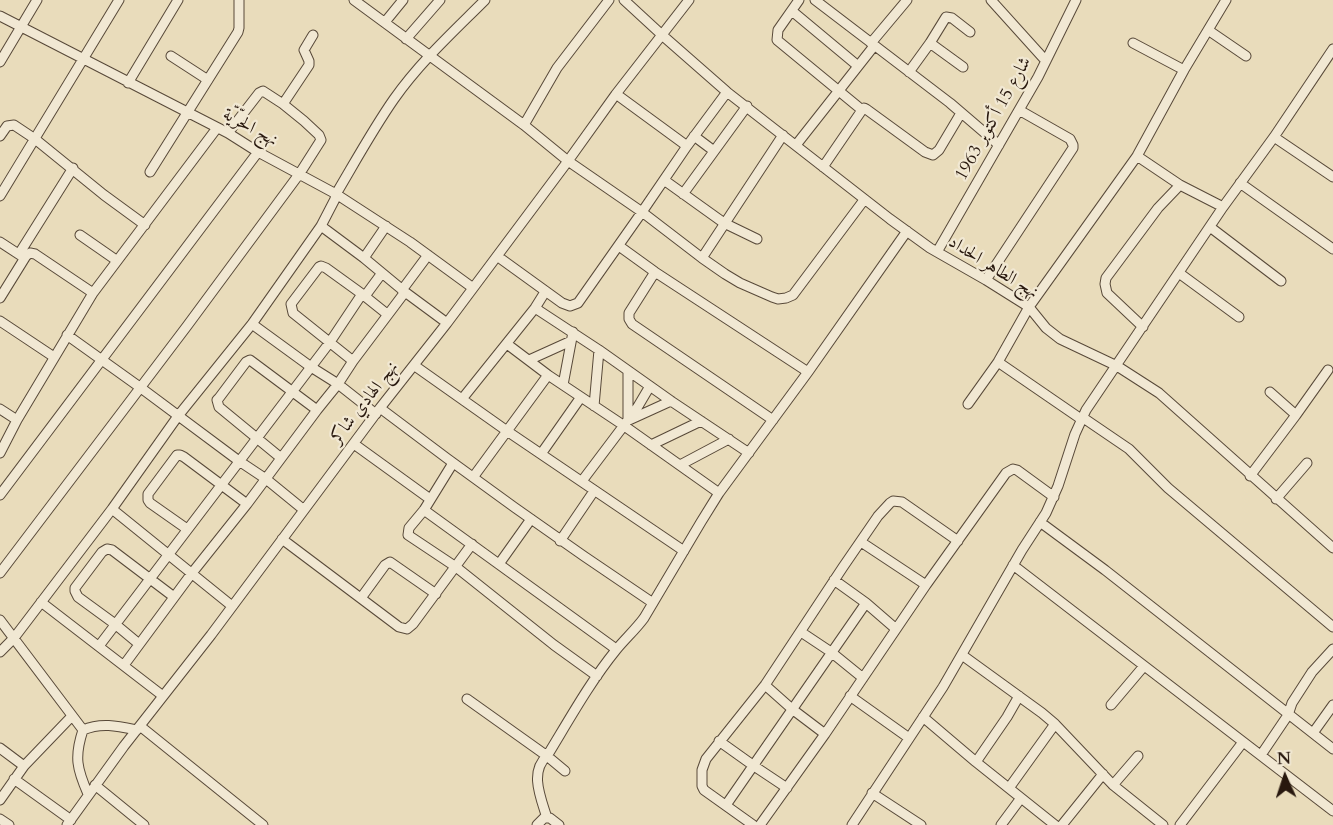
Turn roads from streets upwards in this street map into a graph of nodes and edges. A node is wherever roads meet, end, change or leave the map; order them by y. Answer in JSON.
{"nodes":[{"id":1,"x":37,"y":0,"type":"edge"},
{"id":2,"x":119,"y":0,"type":"edge"},
{"id":3,"x":178,"y":0,"type":"edge"},
{"id":4,"x":239,"y":0,"type":"edge"},
{"id":5,"x":404,"y":0,"type":"edge"},
{"id":6,"x":440,"y":0,"type":"edge"},
{"id":7,"x":484,"y":0,"type":"edge"},
{"id":8,"x":609,"y":0,"type":"edge"},
{"id":9,"x":624,"y":0,"type":"edge"},
{"id":10,"x":689,"y":0,"type":"edge"},
{"id":11,"x":799,"y":0,"type":"edge"},
{"id":12,"x":815,"y":0,"type":"edge"},
{"id":13,"x":907,"y":0,"type":"edge"},
{"id":14,"x":991,"y":0,"type":"edge"},
{"id":15,"x":1076,"y":0,"type":"edge"},
{"id":16,"x":1226,"y":0,"type":"edge"},
{"id":17,"x":357,"y":1,"type":"edge"},
{"id":18,"x":792,"y":11,"type":"junction"},
{"id":19,"x":0,"y":16,"type":"edge"},
{"id":20,"x":385,"y":22,"type":"junction"},
{"id":21,"x":22,"y":27,"type":"junction"},
{"id":22,"x":1208,"y":30,"type":"junction"},
{"id":23,"x":970,"y":32,"type":"dead end"},
{"id":24,"x":313,"y":35,"type":"dead end"},
{"id":25,"x":662,"y":35,"type":"junction"},
{"id":26,"x":406,"y":39,"type":"junction"},
{"id":27,"x":930,"y":43,"type":"junction"},
{"id":28,"x":1133,"y":43,"type":"dead end"},
{"id":29,"x":872,"y":44,"type":"junction"},
{"id":30,"x":1333,"y":49,"type":"edge"},
{"id":31,"x":171,"y":56,"type":"dead end"},
{"id":32,"x":428,"y":56,"type":"junction"},
{"id":33,"x":1246,"y":56,"type":"dead end"},
{"id":34,"x":84,"y":58,"type":"junction"},
{"id":35,"x":1046,"y":60,"type":"junction"},
{"id":36,"x":0,"y":62,"type":"edge"},
{"id":37,"x":858,"y":66,"type":"junction"},
{"id":38,"x":963,"y":67,"type":"dead end"},
{"id":39,"x":1184,"y":70,"type":"junction"},
{"id":40,"x":909,"y":72,"type":"junction"},
{"id":41,"x":208,"y":80,"type":"junction"},
{"id":42,"x":128,"y":83,"type":"junction"},
{"id":43,"x":839,"y":91,"type":"junction"},
{"id":44,"x":728,"y":92,"type":"junction"},
{"id":45,"x":616,"y":94,"type":"junction"},
{"id":46,"x":283,"y":104,"type":"junction"},
{"id":47,"x":747,"y":106,"type":"junction"},
{"id":48,"x":862,"y":110,"type":"junction"},
{"id":49,"x":1019,"y":110,"type":"junction"},
{"id":50,"x":188,"y":113,"type":"junction"},
{"id":51,"x":961,"y":113,"type":"junction"},
{"id":52,"x":524,"y":125,"type":"junction"},
{"id":53,"x":217,"y":128,"type":"junction"},
{"id":54,"x":228,"y":133,"type":"junction"},
{"id":55,"x":783,"y":135,"type":"junction"},
{"id":56,"x":0,"y":136,"type":"edge"},
{"id":57,"x":694,"y":136,"type":"junction"},
{"id":58,"x":1274,"y":137,"type":"junction"},
{"id":59,"x":35,"y":139,"type":"junction"},
{"id":60,"x":796,"y":145,"type":"junction"},
{"id":61,"x":999,"y":145,"type":"junction"},
{"id":62,"x":687,"y":146,"type":"junction"},
{"id":63,"x":714,"y":151,"type":"junction"},
{"id":64,"x":258,"y":152,"type":"junction"},
{"id":65,"x":1137,"y":156,"type":"junction"},
{"id":66,"x":568,"y":161,"type":"junction"},
{"id":67,"x":824,"y":167,"type":"junction"},
{"id":68,"x":72,"y":168,"type":"junction"},
{"id":69,"x":150,"y":172,"type":"dead end"},
{"id":70,"x":300,"y":173,"type":"junction"},
{"id":71,"x":1333,"y":177,"type":"edge"},
{"id":72,"x":664,"y":180,"type":"junction"},
{"id":73,"x":1240,"y":183,"type":"junction"},
{"id":74,"x":1180,"y":185,"type":"junction"},
{"id":75,"x":336,"y":194,"type":"junction"},
{"id":76,"x":683,"y":194,"type":"junction"},
{"id":77,"x":0,"y":196,"type":"edge"},
{"id":78,"x":864,"y":200,"type":"junction"},
{"id":79,"x":1223,"y":207,"type":"junction"},
{"id":80,"x":642,"y":212,"type":"junction"},
{"id":81,"x":724,"y":223,"type":"junction"},
{"id":82,"x":145,"y":225,"type":"junction"},
{"id":83,"x":321,"y":226,"type":"junction"},
{"id":84,"x":386,"y":226,"type":"junction"},
{"id":85,"x":1210,"y":227,"type":"junction"},
{"id":86,"x":907,"y":231,"type":"junction"},
{"id":87,"x":80,"y":235,"type":"dead end"},
{"id":88,"x":757,"y":239,"type":"dead end"},
{"id":89,"x":0,"y":242,"type":"edge"},
{"id":90,"x":619,"y":246,"type":"junction"},
{"id":91,"x":1333,"y":249,"type":"edge"},
{"id":92,"x":937,"y":252,"type":"junction"},
{"id":93,"x":428,"y":255,"type":"junction"},
{"id":94,"x":22,"y":256,"type":"junction"},
{"id":95,"x":496,"y":256,"type":"junction"},
{"id":96,"x":364,"y":258,"type":"junction"},
{"id":97,"x":702,"y":258,"type":"junction"},
{"id":98,"x":116,"y":260,"type":"junction"},
{"id":99,"x":655,"y":272,"type":"junction"},
{"id":100,"x":382,"y":273,"type":"junction"},
{"id":101,"x":1179,"y":273,"type":"junction"},
{"id":102,"x":986,"y":280,"type":"junction"},
{"id":103,"x":1281,"y":281,"type":"dead end"},
{"id":104,"x":473,"y":288,"type":"junction"},
{"id":105,"x":403,"y":291,"type":"junction"},
{"id":106,"x":545,"y":291,"type":"junction"},
{"id":107,"x":93,"y":293,"type":"junction"},
{"id":108,"x":363,"y":295,"type":"junction"},
{"id":109,"x":0,"y":298,"type":"edge"},
{"id":110,"x":566,"y":305,"type":"junction"},
{"id":111,"x":1029,"y":307,"type":"junction"},
{"id":112,"x":535,"y":308,"type":"junction"},
{"id":113,"x":387,"y":314,"type":"junction"},
{"id":114,"x":1239,"y":317,"type":"dead end"},
{"id":115,"x":0,"y":321,"type":"edge"},
{"id":116,"x":557,"y":322,"type":"junction"},
{"id":117,"x":447,"y":323,"type":"junction"},
{"id":118,"x":252,"y":324,"type":"junction"},
{"id":119,"x":1143,"y":327,"type":"junction"},
{"id":120,"x":67,"y":335,"type":"junction"},
{"id":121,"x":572,"y":337,"type":"junction"},
{"id":122,"x":330,"y":342,"type":"junction"},
{"id":123,"x":507,"y":344,"type":"junction"},
{"id":124,"x":599,"y":350,"type":"junction"},
{"id":125,"x":54,"y":357,"type":"junction"},
{"id":126,"x":529,"y":360,"type":"junction"},
{"id":127,"x":101,"y":361,"type":"junction"},
{"id":128,"x":353,"y":361,"type":"junction"},
{"id":129,"x":998,"y":362,"type":"junction"},
{"id":130,"x":415,"y":366,"type":"junction"},
{"id":131,"x":1117,"y":366,"type":"junction"},
{"id":132,"x":311,"y":367,"type":"junction"},
{"id":133,"x":628,"y":370,"type":"junction"},
{"id":134,"x":1328,"y":370,"type":"dead end"},
{"id":135,"x":808,"y":372,"type":"junction"},
{"id":136,"x":548,"y":375,"type":"junction"},
{"id":137,"x":338,"y":384,"type":"junction"},
{"id":138,"x":563,"y":385,"type":"junction"},
{"id":139,"x":650,"y":386,"type":"junction"},
{"id":140,"x":141,"y":388,"type":"junction"},
{"id":141,"x":291,"y":391,"type":"junction"},
{"id":142,"x":1270,"y":392,"type":"dead end"},
{"id":143,"x":581,"y":397,"type":"junction"},
{"id":144,"x":462,"y":399,"type":"junction"},
{"id":145,"x":671,"y":401,"type":"junction"},
{"id":146,"x":968,"y":404,"type":"dead end"},
{"id":147,"x":594,"y":406,"type":"junction"},
{"id":148,"x":0,"y":409,"type":"edge"},
{"id":149,"x":316,"y":410,"type":"junction"},
{"id":150,"x":378,"y":411,"type":"junction"},
{"id":151,"x":1296,"y":415,"type":"junction"},
{"id":152,"x":178,"y":416,"type":"junction"},
{"id":153,"x":1082,"y":418,"type":"junction"},
{"id":154,"x":17,"y":420,"type":"junction"},
{"id":155,"x":773,"y":420,"type":"junction"},
{"id":156,"x":701,"y":421,"type":"junction"},
{"id":157,"x":626,"y":422,"type":"junction"},
{"id":158,"x":507,"y":431,"type":"junction"},
{"id":159,"x":257,"y":437,"type":"junction"},
{"id":160,"x":729,"y":439,"type":"junction"},
{"id":161,"x":354,"y":444,"type":"junction"},
{"id":162,"x":651,"y":445,"type":"junction"},
{"id":163,"x":0,"y":453,"type":"edge"},
{"id":164,"x":749,"y":453,"type":"junction"},
{"id":165,"x":541,"y":454,"type":"junction"},
{"id":166,"x":281,"y":458,"type":"junction"},
{"id":167,"x":239,"y":461,"type":"junction"},
{"id":168,"x":1307,"y":462,"type":"dead end"},
{"id":169,"x":453,"y":463,"type":"junction"},
{"id":170,"x":680,"y":465,"type":"junction"},
{"id":171,"x":474,"y":476,"type":"junction"},
{"id":172,"x":1251,"y":476,"type":"junction"},
{"id":173,"x":266,"y":479,"type":"junction"},
{"id":174,"x":582,"y":481,"type":"junction"},
{"id":175,"x":222,"y":485,"type":"junction"},
{"id":176,"x":594,"y":491,"type":"junction"},
{"id":177,"x":719,"y":493,"type":"junction"},
{"id":178,"x":0,"y":495,"type":"edge"},
{"id":179,"x":1054,"y":497,"type":"junction"},
{"id":180,"x":430,"y":499,"type":"junction"},
{"id":181,"x":1276,"y":499,"type":"junction"},
{"id":182,"x":247,"y":504,"type":"junction"},
{"id":183,"x":112,"y":509,"type":"junction"},
{"id":184,"x":304,"y":510,"type":"junction"},
{"id":185,"x":424,"y":510,"type":"junction"},
{"id":186,"x":531,"y":519,"type":"junction"},
{"id":187,"x":1040,"y":522,"type":"junction"},
{"id":188,"x":187,"y":529,"type":"junction"},
{"id":189,"x":282,"y":539,"type":"junction"},
{"id":190,"x":560,"y":541,"type":"junction"},
{"id":191,"x":958,"y":541,"type":"junction"},
{"id":192,"x":861,"y":542,"type":"junction"},
{"id":193,"x":472,"y":544,"type":"junction"},
{"id":194,"x":1333,"y":548,"type":"edge"},
{"id":195,"x":684,"y":551,"type":"junction"},
{"id":196,"x":169,"y":555,"type":"junction"},
{"id":197,"x":499,"y":564,"type":"junction"},
{"id":198,"x":1013,"y":565,"type":"junction"},
{"id":199,"x":456,"y":567,"type":"junction"},
{"id":200,"x":0,"y":573,"type":"edge"},
{"id":201,"x":192,"y":573,"type":"junction"},
{"id":202,"x":150,"y":579,"type":"junction"},
{"id":203,"x":834,"y":580,"type":"junction"},
{"id":204,"x":926,"y":585,"type":"junction"},
{"id":205,"x":436,"y":594,"type":"junction"},
{"id":206,"x":174,"y":597,"type":"junction"},
{"id":207,"x":361,"y":598,"type":"junction"},
{"id":208,"x":41,"y":602,"type":"junction"},
{"id":209,"x":653,"y":603,"type":"junction"},
{"id":210,"x":866,"y":603,"type":"junction"},
{"id":211,"x":232,"y":606,"type":"junction"},
{"id":212,"x":0,"y":620,"type":"edge"},
{"id":213,"x":115,"y":624,"type":"junction"},
{"id":214,"x":1333,"y":627,"type":"edge"},
{"id":215,"x":896,"y":629,"type":"junction"},
{"id":216,"x":801,"y":632,"type":"junction"},
{"id":217,"x":14,"y":638,"type":"junction"},
{"id":218,"x":140,"y":644,"type":"junction"},
{"id":219,"x":99,"y":646,"type":"junction"},
{"id":220,"x":1333,"y":649,"type":"edge"},
{"id":221,"x":616,"y":650,"type":"junction"},
{"id":222,"x":0,"y":652,"type":"edge"},
{"id":223,"x":831,"y":652,"type":"junction"},
{"id":224,"x":962,"y":655,"type":"junction"},
{"id":225,"x":124,"y":665,"type":"junction"},
{"id":226,"x":1144,"y":666,"type":"junction"},
{"id":227,"x":597,"y":676,"type":"junction"},
{"id":228,"x":863,"y":678,"type":"junction"},
{"id":229,"x":765,"y":685,"type":"junction"},
{"id":230,"x":163,"y":696,"type":"junction"},
{"id":231,"x":850,"y":696,"type":"junction"},
{"id":232,"x":1019,"y":696,"type":"junction"},
{"id":233,"x":467,"y":699,"type":"dead end"},
{"id":234,"x":1111,"y":705,"type":"dead end"},
{"id":235,"x":1333,"y":705,"type":"edge"},
{"id":236,"x":792,"y":709,"type":"junction"},
{"id":237,"x":1288,"y":715,"type":"junction"},
{"id":238,"x":72,"y":716,"type":"junction"},
{"id":239,"x":923,"y":717,"type":"junction"},
{"id":240,"x":1055,"y":724,"type":"junction"},
{"id":241,"x":138,"y":728,"type":"junction"},
{"id":242,"x":83,"y":730,"type":"junction"},
{"id":243,"x":1313,"y":733,"type":"junction"},
{"id":244,"x":825,"y":734,"type":"junction"},
{"id":245,"x":909,"y":738,"type":"junction"},
{"id":246,"x":719,"y":741,"type":"junction"},
{"id":247,"x":1244,"y":742,"type":"junction"},
{"id":248,"x":0,"y":748,"type":"edge"},
{"id":249,"x":1333,"y":749,"type":"edge"},
{"id":250,"x":1261,"y":755,"type":"junction"},
{"id":251,"x":547,"y":756,"type":"junction"},
{"id":252,"x":1138,"y":756,"type":"dead end"},
{"id":253,"x":976,"y":762,"type":"junction"},
{"id":254,"x":24,"y":766,"type":"junction"},
{"id":255,"x":754,"y":766,"type":"junction"},
{"id":256,"x":565,"y":771,"type":"dead end"},
{"id":257,"x":1103,"y":774,"type":"junction"},
{"id":258,"x":14,"y":779,"type":"junction"},
{"id":259,"x":95,"y":785,"type":"junction"},
{"id":260,"x":1113,"y":785,"type":"junction"},
{"id":261,"x":787,"y":788,"type":"junction"},
{"id":262,"x":1009,"y":788,"type":"junction"},
{"id":263,"x":872,"y":793,"type":"junction"},
{"id":264,"x":88,"y":794,"type":"junction"},
{"id":265,"x":1021,"y":798,"type":"junction"},
{"id":266,"x":0,"y":800,"type":"edge"},
{"id":267,"x":726,"y":805,"type":"junction"},
{"id":268,"x":1333,"y":811,"type":"edge"},
{"id":269,"x":547,"y":818,"type":"junction"},
{"id":270,"x":0,"y":819,"type":"edge"},
{"id":271,"x":69,"y":822,"type":"edge"},
{"id":272,"x":9,"y":825,"type":"edge"},
{"id":273,"x":144,"y":825,"type":"edge"},
{"id":274,"x":263,"y":825,"type":"edge"},
{"id":275,"x":537,"y":825,"type":"edge"},
{"id":276,"x":559,"y":825,"type":"edge"},
{"id":277,"x":753,"y":825,"type":"edge"},
{"id":278,"x":760,"y":825,"type":"edge"},
{"id":279,"x":852,"y":825,"type":"edge"},
{"id":280,"x":921,"y":825,"type":"edge"},
{"id":281,"x":1001,"y":825,"type":"edge"},
{"id":282,"x":1055,"y":825,"type":"edge"},
{"id":283,"x":1062,"y":825,"type":"edge"},
{"id":284,"x":1163,"y":825,"type":"edge"},
{"id":285,"x":1180,"y":825,"type":"edge"}],
"edges":[{"from":1,"to":21,"type":"street"},
{"from":2,"to":34,"type":"street"},
{"from":3,"to":42,"type":"street"},
{"from":4,"to":41,"type":"street"},
{"from":5,"to":20,"type":"street"},
{"from":6,"to":26,"type":"street"},
{"from":7,"to":32,"type":"street"},
{"from":8,"to":52,"type":"street"},
{"from":9,"to":25,"type":"street","name":"نهج الطاهر الحداد"},
{"from":10,"to":25,"type":"street","name":"نهج الهادي شاكر"},
{"from":11,"to":18,"type":"street"},
{"from":12,"to":29,"type":"street"},
{"from":13,"to":29,"type":"street"},
{"from":14,"to":35,"type":"street"},
{"from":15,"to":35,"type":"street","name":"شارع 15 أكتوبر 1963"},
{"from":16,"to":22,"type":"street"},
{"from":17,"to":20,"type":"street"},
{"from":18,"to":37,"type":"street"},
{"from":18,"to":43,"type":"street"},
{"from":19,"to":21,"type":"street","name":"نهج الحرّيّة"},
{"from":20,"to":26,"type":"street"},
{"from":21,"to":34,"type":"street","name":"نهج الحرّيّة"},
{"from":21,"to":36,"type":"street"},
{"from":22,"to":33,"type":"street"},
{"from":22,"to":39,"type":"street"},
{"from":23,"to":27,"type":"street"},
{"from":24,"to":46,"type":"street"},
{"from":25,"to":44,"type":"street","name":"نهج الطاهر الحداد"},
{"from":25,"to":45,"type":"street","name":"نهج الهادي شاكر"},
{"from":26,"to":32,"type":"street"},
{"from":27,"to":38,"type":"street"},
{"from":27,"to":40,"type":"street"},
{"from":28,"to":39,"type":"street"},
{"from":29,"to":37,"type":"street"},
{"from":29,"to":40,"type":"street"},
{"from":30,"to":58,"type":"street"},
{"from":31,"to":41,"type":"street"},
{"from":32,"to":52,"type":"street"},
{"from":32,"to":75,"type":"street"},
{"from":34,"to":42,"type":"street","name":"نهج الحرّيّة"},
{"from":34,"to":59,"type":"street"},
{"from":35,"to":49,"type":"street","name":"شارع 15 أكتوبر 1963"},
{"from":37,"to":43,"type":"street"},
{"from":39,"to":65,"type":"street"},
{"from":40,"to":51,"type":"street"},
{"from":41,"to":50,"type":"street"},
{"from":42,"to":50,"type":"street","name":"نهج الحرّيّة"},
{"from":43,"to":48,"type":"street"},
{"from":43,"to":60,"type":"street"},
{"from":44,"to":47,"type":"street","name":"نهج الطاهر الحداد"},
{"from":44,"to":57,"type":"street"},
{"from":45,"to":62,"type":"street"},
{"from":45,"to":66,"type":"street","name":"نهج الهادي شاكر"},
{"from":46,"to":54,"type":"street"},
{"from":46,"to":70,"type":"street"},
{"from":47,"to":55,"type":"street","name":"نهج الطاهر الحداد"},
{"from":47,"to":63,"type":"street"},
{"from":48,"to":51,"type":"street"},
{"from":48,"to":67,"type":"street"},
{"from":49,"to":61,"type":"street","name":"شارع 15 أكتوبر 1963"},
{"from":49,"to":102,"type":"street"},
{"from":50,"to":53,"type":"street","name":"نهج الحرّيّة"},
{"from":50,"to":69,"type":"street"},
{"from":51,"to":61,"type":"street"},
{"from":52,"to":66,"type":"street"},
{"from":53,"to":54,"type":"street","name":"نهج الحرّيّة"},
{"from":53,"to":82,"type":"street"},
{"from":54,"to":64,"type":"street","name":"نهج الحرّيّة"},
{"from":55,"to":60,"type":"street","name":"نهج الطاهر الحداد"},
{"from":55,"to":81,"type":"street"},
{"from":56,"to":59,"type":"street"},
{"from":57,"to":62,"type":"street"},
{"from":57,"to":63,"type":"street"},
{"from":58,"to":71,"type":"street"},
{"from":58,"to":73,"type":"street"},
{"from":59,"to":68,"type":"street"},
{"from":59,"to":77,"type":"street"},
{"from":60,"to":67,"type":"street","name":"نهج الطاهر الحداد"},
{"from":61,"to":92,"type":"street","name":"شارع 15 أكتوبر 1963"},
{"from":62,"to":72,"type":"street"},
{"from":63,"to":76,"type":"street"},
{"from":64,"to":70,"type":"street","name":"نهج الحرّيّة"},
{"from":64,"to":127,"type":"street"},
{"from":65,"to":74,"type":"street"},
{"from":65,"to":111,"type":"street"},
{"from":66,"to":80,"type":"street"},
{"from":66,"to":95,"type":"street","name":"نهج الهادي شاكر"},
{"from":67,"to":78,"type":"street","name":"نهج الطاهر الحداد"},
{"from":68,"to":82,"type":"street"},
{"from":68,"to":94,"type":"street"},
{"from":70,"to":75,"type":"street","name":"نهج الحرّيّة"},
{"from":70,"to":140,"type":"street"},
{"from":72,"to":76,"type":"street"},
{"from":72,"to":80,"type":"street"},
{"from":73,"to":79,"type":"street"},
{"from":73,"to":91,"type":"street"},
{"from":74,"to":79,"type":"street"},
{"from":74,"to":119,"type":"street"},
{"from":75,"to":83,"type":"street"},
{"from":75,"to":84,"type":"street","name":"نهج الحرّيّة"},
{"from":76,"to":81,"type":"street"},
{"from":78,"to":86,"type":"street","name":"نهج الطاهر الحداد"},
{"from":78,"to":97,"type":"street"},
{"from":79,"to":85,"type":"street"},
{"from":80,"to":90,"type":"street"},
{"from":80,"to":97,"type":"street"},
{"from":81,"to":88,"type":"street"},
{"from":81,"to":97,"type":"street"},
{"from":82,"to":98,"type":"street"},
{"from":83,"to":96,"type":"street"},
{"from":83,"to":118,"type":"street"},
{"from":84,"to":93,"type":"street","name":"نهج الحرّيّة"},
{"from":84,"to":96,"type":"street"},
{"from":85,"to":101,"type":"street"},
{"from":85,"to":103,"type":"street"},
{"from":86,"to":92,"type":"street","name":"نهج الطاهر الحداد"},
{"from":86,"to":135,"type":"street"},
{"from":87,"to":98,"type":"street"},
{"from":89,"to":94,"type":"street"},
{"from":90,"to":99,"type":"street"},
{"from":90,"to":110,"type":"street"},
{"from":92,"to":102,"type":"street","name":"نهج الطاهر الحداد"},
{"from":93,"to":104,"type":"street","name":"نهج الحرّيّة"},
{"from":93,"to":105,"type":"street"},
{"from":94,"to":107,"type":"street"},
{"from":94,"to":109,"type":"street"},
{"from":95,"to":104,"type":"street","name":"نهج الهادي شاكر"},
{"from":95,"to":106,"type":"street"},
{"from":96,"to":100,"type":"street"},
{"from":98,"to":107,"type":"street"},
{"from":99,"to":135,"type":"street"},
{"from":99,"to":155,"type":"street"},
{"from":100,"to":105,"type":"street"},
{"from":100,"to":108,"type":"street"},
{"from":101,"to":114,"type":"street"},
{"from":101,"to":119,"type":"street"},
{"from":102,"to":111,"type":"street","name":"نهج الطاهر الحداد"},
{"from":104,"to":117,"type":"street","name":"نهج الهادي شاكر"},
{"from":105,"to":113,"type":"street"},
{"from":105,"to":117,"type":"street"},
{"from":106,"to":110,"type":"street"},
{"from":106,"to":112,"type":"street"},
{"from":107,"to":120,"type":"street"},
{"from":108,"to":113,"type":"street"},
{"from":108,"to":122,"type":"street"},
{"from":108,"to":122,"type":"street"},
{"from":110,"to":116,"type":"street"},
{"from":111,"to":129,"type":"street"},
{"from":111,"to":131,"type":"street","name":"نهج الطاهر الحداد"},
{"from":112,"to":116,"type":"street"},
{"from":112,"to":123,"type":"street"},
{"from":113,"to":128,"type":"street"},
{"from":115,"to":125,"type":"street"},
{"from":116,"to":121,"type":"street"},
{"from":117,"to":130,"type":"street","name":"نهج الهادي شاكر"},
{"from":118,"to":132,"type":"street"},
{"from":118,"to":152,"type":"street"},
{"from":119,"to":131,"type":"street"},
{"from":120,"to":125,"type":"street"},
{"from":120,"to":127,"type":"street"},
{"from":121,"to":124,"type":"street"},
{"from":121,"to":126,"type":"street"},
{"from":121,"to":138,"type":"street"},
{"from":122,"to":128,"type":"street"},
{"from":122,"to":132,"type":"street"},
{"from":123,"to":126,"type":"street"},
{"from":123,"to":144,"type":"street"},
{"from":124,"to":133,"type":"street"},
{"from":124,"to":147,"type":"street"},
{"from":125,"to":154,"type":"street"},
{"from":126,"to":136,"type":"street"},
{"from":127,"to":140,"type":"street"},
{"from":127,"to":178,"type":"street"},
{"from":128,"to":137,"type":"street"},
{"from":129,"to":146,"type":"street"},
{"from":129,"to":153,"type":"street"},
{"from":130,"to":144,"type":"street"},
{"from":130,"to":150,"type":"street","name":"نهج الهادي شاكر"},
{"from":131,"to":153,"type":"street"},
{"from":131,"to":172,"type":"street","name":"نهج الطاهر الحداد"},
{"from":132,"to":137,"type":"street"},
{"from":132,"to":141,"type":"street"},
{"from":133,"to":139,"type":"street"},
{"from":133,"to":157,"type":"street"},
{"from":134,"to":151,"type":"street"},
{"from":135,"to":155,"type":"street"},
{"from":136,"to":138,"type":"street"},
{"from":136,"to":158,"type":"street"},
{"from":137,"to":149,"type":"street"},
{"from":137,"to":150,"type":"street"},
{"from":138,"to":143,"type":"street"},
{"from":139,"to":145,"type":"street"},
{"from":139,"to":157,"type":"street"},
{"from":140,"to":152,"type":"street"},
{"from":140,"to":200,"type":"street"},
{"from":141,"to":149,"type":"street"},
{"from":141,"to":159,"type":"street"},
{"from":141,"to":159,"type":"street"},
{"from":142,"to":151,"type":"street"},
{"from":143,"to":147,"type":"street"},
{"from":143,"to":165,"type":"street"},
{"from":144,"to":158,"type":"street"},
{"from":145,"to":156,"type":"street"},
{"from":145,"to":157,"type":"street"},
{"from":147,"to":157,"type":"street"},
{"from":148,"to":154,"type":"street"},
{"from":149,"to":166,"type":"street"},
{"from":150,"to":161,"type":"street","name":"نهج الهادي شاكر"},
{"from":150,"to":169,"type":"street"},
{"from":151,"to":172,"type":"street"},
{"from":152,"to":167,"type":"street"},
{"from":152,"to":183,"type":"street"},
{"from":153,"to":179,"type":"street"},
{"from":153,"to":214,"type":"street"},
{"from":154,"to":163,"type":"street"},
{"from":155,"to":164,"type":"street"},
{"from":156,"to":160,"type":"street"},
{"from":156,"to":162,"type":"street"},
{"from":157,"to":162,"type":"street"},
{"from":157,"to":174,"type":"street"},
{"from":158,"to":165,"type":"street"},
{"from":158,"to":171,"type":"street"},
{"from":159,"to":166,"type":"street"},
{"from":159,"to":167,"type":"street"},
{"from":160,"to":164,"type":"street"},
{"from":160,"to":170,"type":"street"},
{"from":161,"to":180,"type":"street"},
{"from":161,"to":184,"type":"street","name":"نهج الهادي شاكر"},
{"from":162,"to":170,"type":"street"},
{"from":164,"to":177,"type":"street"},
{"from":165,"to":174,"type":"street"},
{"from":166,"to":173,"type":"street"},
{"from":167,"to":173,"type":"street"},
{"from":167,"to":175,"type":"street"},
{"from":168,"to":181,"type":"street"},
{"from":169,"to":171,"type":"street"},
{"from":169,"to":180,"type":"street"},
{"from":170,"to":177,"type":"street"},
{"from":171,"to":186,"type":"street"},
{"from":172,"to":181,"type":"street","name":"نهج الطاهر الحداد"},
{"from":173,"to":182,"type":"street"},
{"from":173,"to":184,"type":"street"},
{"from":174,"to":176,"type":"street"},
{"from":175,"to":182,"type":"street"},
{"from":175,"to":188,"type":"street"},
{"from":175,"to":188,"type":"street"},
{"from":176,"to":190,"type":"street"},
{"from":176,"to":195,"type":"street"},
{"from":177,"to":195,"type":"street"},
{"from":179,"to":187,"type":"street"},
{"from":179,"to":191,"type":"street"},
{"from":180,"to":185,"type":"street"},
{"from":181,"to":194,"type":"street","name":"نهج الطاهر الحداد"},
{"from":182,"to":201,"type":"street"},
{"from":183,"to":196,"type":"street"},
{"from":183,"to":208,"type":"street"},
{"from":184,"to":189,"type":"street","name":"نهج الهادي شاكر"},
{"from":185,"to":193,"type":"street"},
{"from":185,"to":199,"type":"street"},
{"from":186,"to":190,"type":"street"},
{"from":186,"to":197,"type":"street"},
{"from":187,"to":198,"type":"street"},
{"from":187,"to":237,"type":"street"},
{"from":188,"to":196,"type":"street"},
{"from":189,"to":207,"type":"street"},
{"from":189,"to":211,"type":"street","name":"نهج الهادي شاكر"},
{"from":190,"to":209,"type":"street"},
{"from":191,"to":192,"type":"street"},
{"from":191,"to":204,"type":"street"},
{"from":192,"to":203,"type":"street"},
{"from":192,"to":204,"type":"street"},
{"from":193,"to":197,"type":"street"},
{"from":193,"to":199,"type":"street"},
{"from":195,"to":209,"type":"street"},
{"from":196,"to":201,"type":"street"},
{"from":196,"to":202,"type":"street"},
{"from":197,"to":221,"type":"street"},
{"from":198,"to":224,"type":"street"},
{"from":198,"to":226,"type":"street"},
{"from":199,"to":205,"type":"street"},
{"from":199,"to":227,"type":"street"},
{"from":201,"to":206,"type":"street"},
{"from":201,"to":211,"type":"street"},
{"from":202,"to":206,"type":"street"},
{"from":202,"to":213,"type":"street"},
{"from":202,"to":213,"type":"street"},
{"from":203,"to":210,"type":"street"},
{"from":203,"to":216,"type":"street"},
{"from":204,"to":215,"type":"street"},
{"from":205,"to":207,"type":"street"},
{"from":205,"to":207,"type":"street"},
{"from":206,"to":218,"type":"street"},
{"from":208,"to":217,"type":"street"},
{"from":208,"to":219,"type":"street"},
{"from":209,"to":221,"type":"street"},
{"from":210,"to":215,"type":"street"},
{"from":210,"to":223,"type":"street"},
{"from":211,"to":230,"type":"street","name":"نهج الهادي شاكر"},
{"from":212,"to":217,"type":"street"},
{"from":213,"to":218,"type":"street"},
{"from":213,"to":219,"type":"street"},
{"from":215,"to":228,"type":"street"},
{"from":216,"to":223,"type":"street"},
{"from":216,"to":229,"type":"street"},
{"from":217,"to":222,"type":"street"},
{"from":217,"to":238,"type":"street"},
{"from":218,"to":225,"type":"street"},
{"from":219,"to":225,"type":"street"},
{"from":220,"to":237,"type":"street"},
{"from":221,"to":227,"type":"street"},
{"from":223,"to":228,"type":"street"},
{"from":223,"to":236,"type":"street"},
{"from":224,"to":232,"type":"street"},
{"from":224,"to":239,"type":"street"},
{"from":225,"to":230,"type":"street"},
{"from":226,"to":234,"type":"street"},
{"from":226,"to":247,"type":"street"},
{"from":227,"to":251,"type":"street"},
{"from":228,"to":231,"type":"street"},
{"from":229,"to":236,"type":"street"},
{"from":229,"to":246,"type":"street"},
{"from":230,"to":241,"type":"street","name":"نهج الهادي شاكر"},
{"from":231,"to":244,"type":"street"},
{"from":231,"to":245,"type":"street"},
{"from":232,"to":240,"type":"street"},
{"from":232,"to":253,"type":"street"},
{"from":233,"to":251,"type":"street"},
{"from":235,"to":243,"type":"street"},
{"from":236,"to":244,"type":"street"},
{"from":236,"to":255,"type":"street"},
{"from":237,"to":243,"type":"street"},
{"from":237,"to":250,"type":"street"},
{"from":238,"to":242,"type":"street"},
{"from":238,"to":254,"type":"street"},
{"from":239,"to":245,"type":"street"},
{"from":239,"to":253,"type":"street"},
{"from":240,"to":257,"type":"street"},
{"from":240,"to":262,"type":"street"},
{"from":241,"to":242,"type":"street"},
{"from":241,"to":259,"type":"street","name":"نهج الهادي شاكر"},
{"from":241,"to":274,"type":"street"},
{"from":242,"to":264,"type":"street"},
{"from":243,"to":249,"type":"street"},
{"from":244,"to":261,"type":"street"},
{"from":245,"to":263,"type":"street"},
{"from":246,"to":255,"type":"street"},
{"from":246,"to":267,"type":"street"},
{"from":247,"to":250,"type":"street"},
{"from":247,"to":285,"type":"street"},
{"from":248,"to":254,"type":"street"},
{"from":250,"to":268,"type":"street"},
{"from":251,"to":256,"type":"street"},
{"from":251,"to":269,"type":"street"},
{"from":252,"to":260,"type":"street"},
{"from":253,"to":262,"type":"street"},
{"from":254,"to":258,"type":"street"},
{"from":255,"to":261,"type":"street"},
{"from":255,"to":267,"type":"street"},
{"from":257,"to":260,"type":"street"},
{"from":257,"to":283,"type":"street"},
{"from":258,"to":266,"type":"street"},
{"from":258,"to":271,"type":"street"},
{"from":259,"to":264,"type":"street","name":"نهج الهادي شاكر"},
{"from":259,"to":273,"type":"street"},
{"from":260,"to":284,"type":"street"},
{"from":261,"to":278,"type":"street"},
{"from":262,"to":265,"type":"street"},
{"from":263,"to":279,"type":"street"},
{"from":263,"to":280,"type":"street"},
{"from":264,"to":271,"type":"street","name":"نهج الهادي شاكر"},
{"from":265,"to":281,"type":"street"},
{"from":265,"to":282,"type":"street"},
{"from":267,"to":277,"type":"street"},
{"from":269,"to":275,"type":"street"},
{"from":269,"to":276,"type":"street"},
{"from":270,"to":272,"type":"street"}]}
